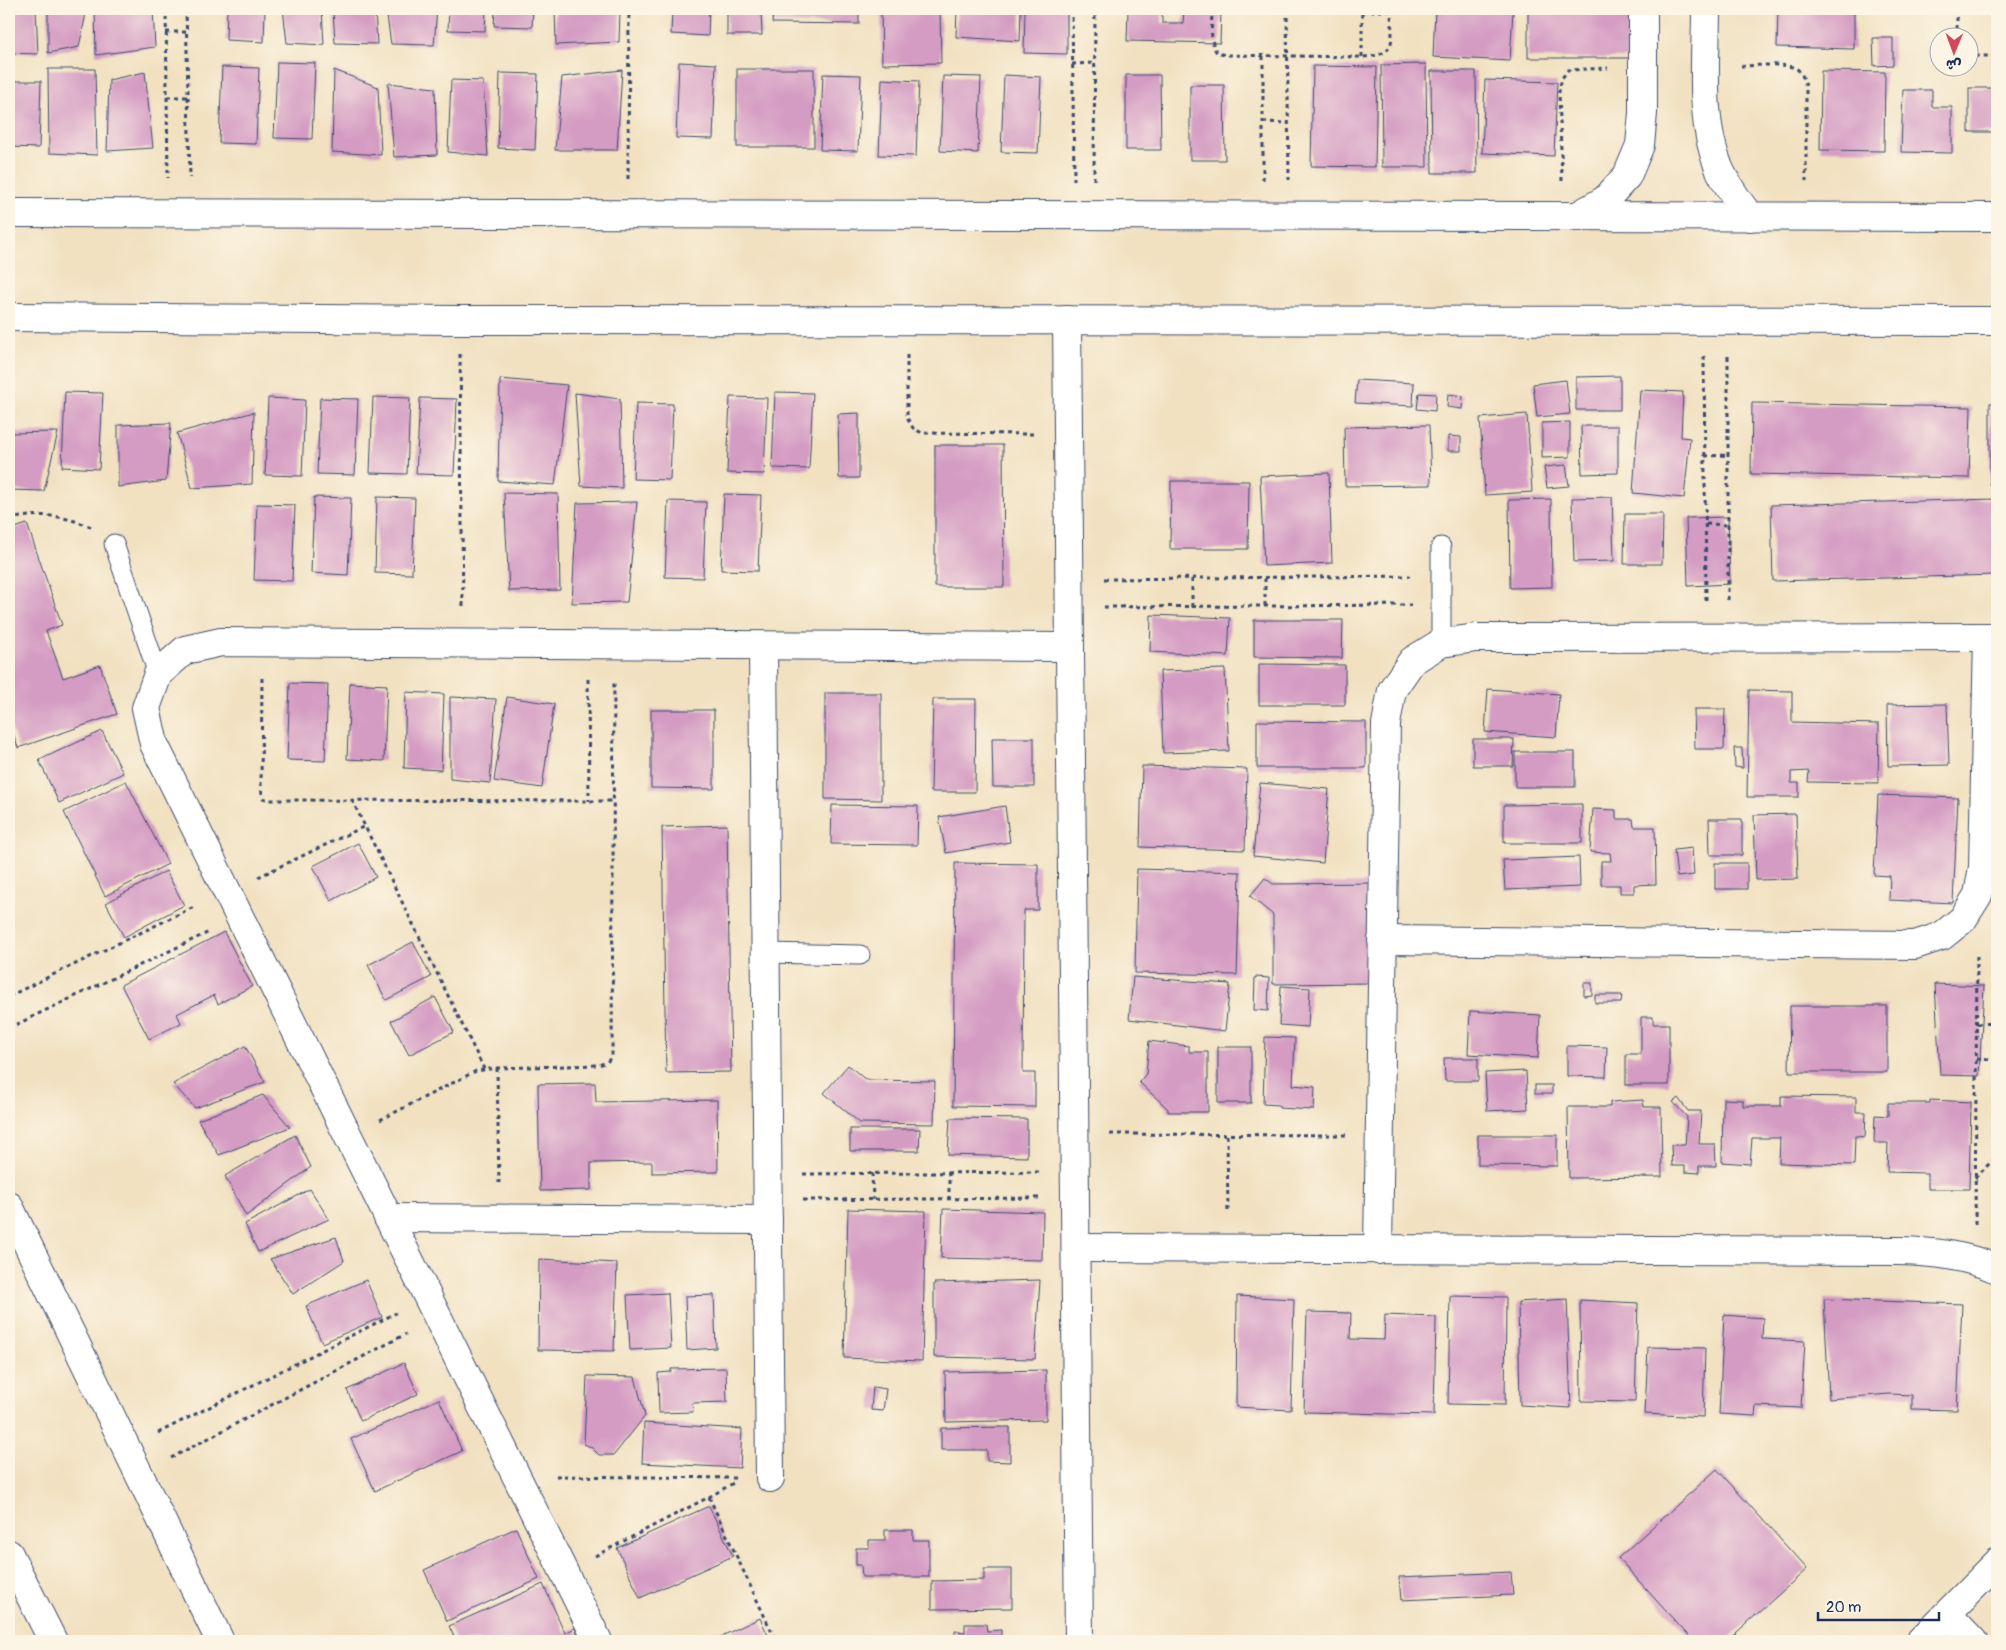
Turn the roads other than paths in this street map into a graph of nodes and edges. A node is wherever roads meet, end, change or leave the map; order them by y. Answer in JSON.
{"nodes":[{"id":1,"x":1643,"y":9,"type":"edge"},
{"id":2,"x":1706,"y":9,"type":"edge"},
{"id":3,"x":9,"y":213,"type":"edge"},
{"id":4,"x":1570,"y":216,"type":"junction"},
{"id":5,"x":1750,"y":217,"type":"junction"},
{"id":6,"x":1997,"y":218,"type":"edge"},
{"id":7,"x":9,"y":317,"type":"edge"},
{"id":8,"x":1067,"y":320,"type":"junction"},
{"id":9,"x":1997,"y":321,"type":"edge"},
{"id":10,"x":114,"y":544,"type":"road end"},
{"id":11,"x":1440,"y":547,"type":"dead end"},
{"id":12,"x":1992,"y":637,"type":"edge"},
{"id":13,"x":1441,"y":643,"type":"junction"},
{"id":14,"x":763,"y":646,"type":"junction"},
{"id":15,"x":1070,"y":647,"type":"junction"},
{"id":16,"x":158,"y":674,"type":"junction"},
{"id":17,"x":1382,"y":940,"type":"junction"},
{"id":18,"x":765,"y":954,"type":"junction"},
{"id":19,"x":860,"y":955,"type":"dead end"},
{"id":20,"x":9,"y":1206,"type":"edge"},
{"id":21,"x":768,"y":1210,"type":"junction"},
{"id":22,"x":388,"y":1218,"type":"junction"},
{"id":23,"x":1076,"y":1248,"type":"junction"},
{"id":24,"x":1378,"y":1250,"type":"junction"},
{"id":25,"x":1986,"y":1264,"type":"edge"},
{"id":26,"x":770,"y":1478,"type":"dead end"},
{"id":27,"x":9,"y":1554,"type":"edge"},
{"id":28,"x":1997,"y":1564,"type":"edge"},
{"id":29,"x":1946,"y":1614,"type":"junction"},
{"id":30,"x":53,"y":1641,"type":"edge"},
{"id":31,"x":220,"y":1641,"type":"edge"},
{"id":32,"x":598,"y":1641,"type":"edge"},
{"id":33,"x":1079,"y":1641,"type":"edge"},
{"id":34,"x":1920,"y":1641,"type":"edge"},
{"id":35,"x":1973,"y":1641,"type":"edge"}],
"edges":[{"from":1,"to":4,"type":"street"},
{"from":2,"to":5,"type":"street"},
{"from":3,"to":4,"type":"street"},
{"from":4,"to":5,"type":"street"},
{"from":5,"to":6,"type":"street"},
{"from":7,"to":8,"type":"street"},
{"from":8,"to":9,"type":"street"},
{"from":8,"to":15,"type":"street"},
{"from":10,"to":16,"type":"lane"},
{"from":11,"to":13,"type":"lane"},
{"from":12,"to":13,"type":"street"},
{"from":12,"to":17,"type":"street"},
{"from":13,"to":17,"type":"street"},
{"from":14,"to":15,"type":"street"},
{"from":14,"to":16,"type":"street"},
{"from":14,"to":18,"type":"street"},
{"from":15,"to":23,"type":"street"},
{"from":16,"to":22,"type":"street"},
{"from":17,"to":24,"type":"street"},
{"from":18,"to":19,"type":"lane"},
{"from":18,"to":21,"type":"street"},
{"from":20,"to":31,"type":"street"},
{"from":21,"to":22,"type":"street"},
{"from":21,"to":26,"type":"street"},
{"from":22,"to":32,"type":"street"},
{"from":23,"to":24,"type":"street"},
{"from":23,"to":33,"type":"street"},
{"from":24,"to":25,"type":"street"},
{"from":27,"to":30,"type":"street"},
{"from":28,"to":29,"type":"street"},
{"from":29,"to":34,"type":"street"},
{"from":29,"to":35,"type":"street"}]}
